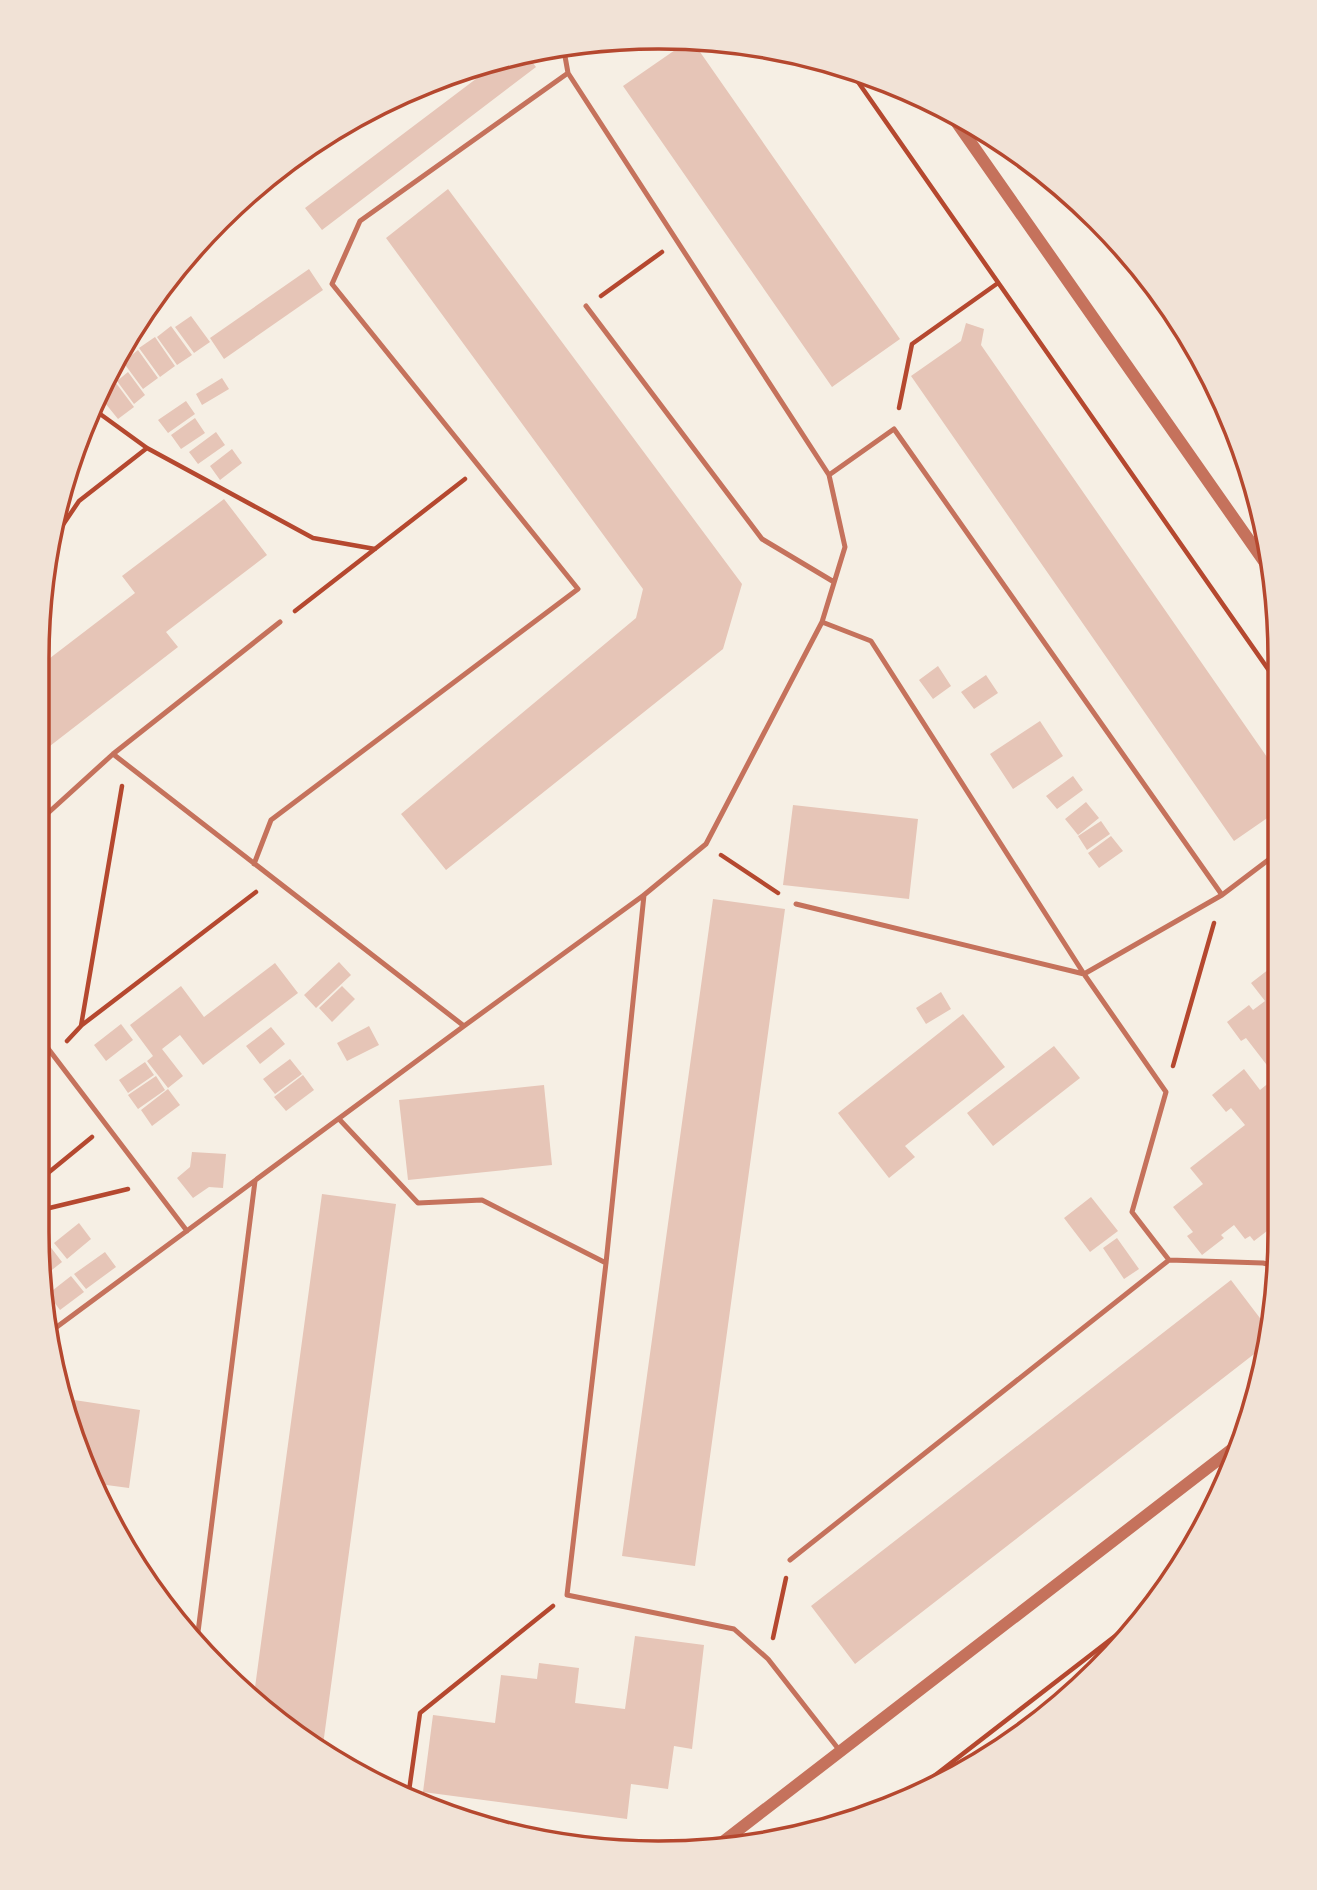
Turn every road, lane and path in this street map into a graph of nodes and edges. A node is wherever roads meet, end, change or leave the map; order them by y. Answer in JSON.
{"nodes":[{"id":1,"x":565,"y":57,"type":"edge"},
{"id":2,"x":568,"y":73,"type":"junction"},
{"id":3,"x":859,"y":83,"type":"edge"},
{"id":4,"x":963,"y":131,"type":"edge"},
{"id":5,"x":677,"y":242,"type":"junction"},
{"id":6,"x":998,"y":283,"type":"junction"},
{"id":7,"x":586,"y":306,"type":"joint"},
{"id":8,"x":100,"y":414,"type":"edge"},
{"id":9,"x":894,"y":429,"type":"junction"},
{"id":10,"x":147,"y":448,"type":"junction"},
{"id":11,"x":480,"y":468,"type":"junction"},
{"id":12,"x":829,"y":475,"type":"junction"},
{"id":13,"x":65,"y":521,"type":"edge"},
{"id":14,"x":375,"y":549,"type":"junction"},
{"id":15,"x":1258,"y":553,"type":"edge"},
{"id":16,"x":834,"y":582,"type":"junction"},
{"id":17,"x":280,"y":622,"type":"joint"},
{"id":18,"x":822,"y":622,"type":"junction"},
{"id":19,"x":1268,"y":669,"type":"edge"},
{"id":20,"x":113,"y":754,"type":"junction"},
{"id":21,"x":126,"y":764,"type":"junction"},
{"id":22,"x":49,"y":811,"type":"edge"},
{"id":23,"x":706,"y":844,"type":"junction"},
{"id":24,"x":1268,"y":859,"type":"edge"},
{"id":25,"x":254,"y":864,"type":"junction"},
{"id":26,"x":274,"y":879,"type":"junction"},
{"id":27,"x":644,"y":895,"type":"junction"},
{"id":28,"x":1222,"y":895,"type":"junction"},
{"id":29,"x":796,"y":904,"type":"joint"},
{"id":30,"x":1084,"y":974,"type":"junction"},
{"id":31,"x":81,"y":1026,"type":"junction"},
{"id":32,"x":464,"y":1026,"type":"junction"},
{"id":33,"x":49,"y":1050,"type":"edge"},
{"id":34,"x":54,"y":1057,"type":"junction"},
{"id":35,"x":1166,"y":1092,"type":"junction"},
{"id":36,"x":339,"y":1119,"type":"junction"},
{"id":37,"x":106,"y":1125,"type":"junction"},
{"id":38,"x":49,"y":1172,"type":"edge"},
{"id":39,"x":255,"y":1181,"type":"junction"},
{"id":40,"x":151,"y":1184,"type":"junction"},
{"id":41,"x":49,"y":1208,"type":"edge"},
{"id":42,"x":187,"y":1231,"type":"junction"},
{"id":43,"x":1169,"y":1260,"type":"junction"},
{"id":44,"x":606,"y":1263,"type":"junction"},
{"id":45,"x":1267,"y":1264,"type":"edge"},
{"id":46,"x":57,"y":1327,"type":"edge"},
{"id":47,"x":1226,"y":1454,"type":"edge"},
{"id":48,"x":790,"y":1560,"type":"joint"},
{"id":49,"x":567,"y":1595,"type":"junction"},
{"id":50,"x":198,"y":1631,"type":"edge"},
{"id":51,"x":1111,"y":1639,"type":"edge"},
{"id":52,"x":768,"y":1658,"type":"junction"},
{"id":53,"x":840,"y":1751,"type":"junction"},
{"id":54,"x":940,"y":1771,"type":"edge"},
{"id":55,"x":409,"y":1788,"type":"edge"},
{"id":56,"x":729,"y":1837,"type":"edge"}],
"edges":[{"from":1,"to":2,"type":"lane"},
{"from":2,"to":5,"type":"lane"},
{"from":2,"to":11,"type":"lane"},
{"from":3,"to":6,"type":"path"},
{"from":4,"to":15,"type":"street"},
{"from":5,"to":7,"type":"path"},
{"from":5,"to":12,"type":"lane"},
{"from":6,"to":9,"type":"path"},
{"from":6,"to":19,"type":"path"},
{"from":7,"to":16,"type":"lane"},
{"from":8,"to":10,"type":"path"},
{"from":9,"to":12,"type":"lane"},
{"from":9,"to":28,"type":"lane"},
{"from":10,"to":13,"type":"path"},
{"from":10,"to":14,"type":"path"},
{"from":11,"to":14,"type":"path"},
{"from":11,"to":25,"type":"lane"},
{"from":12,"to":16,"type":"lane"},
{"from":14,"to":17,"type":"path"},
{"from":16,"to":18,"type":"lane"},
{"from":17,"to":20,"type":"lane"},
{"from":18,"to":23,"type":"lane"},
{"from":18,"to":30,"type":"lane"},
{"from":20,"to":21,"type":"lane"},
{"from":20,"to":22,"type":"lane"},
{"from":21,"to":25,"type":"lane"},
{"from":21,"to":31,"type":"path"},
{"from":23,"to":27,"type":"lane"},
{"from":23,"to":29,"type":"path"},
{"from":24,"to":28,"type":"lane"},
{"from":25,"to":26,"type":"lane"},
{"from":26,"to":31,"type":"path"},
{"from":26,"to":32,"type":"lane"},
{"from":27,"to":32,"type":"lane"},
{"from":27,"to":44,"type":"lane"},
{"from":28,"to":30,"type":"lane"},
{"from":28,"to":35,"type":"path"},
{"from":29,"to":30,"type":"lane"},
{"from":30,"to":35,"type":"lane"},
{"from":31,"to":34,"type":"path"},
{"from":32,"to":36,"type":"lane"},
{"from":33,"to":34,"type":"lane"},
{"from":34,"to":37,"type":"lane"},
{"from":35,"to":43,"type":"lane"},
{"from":36,"to":39,"type":"lane"},
{"from":36,"to":44,"type":"lane"},
{"from":37,"to":38,"type":"path"},
{"from":37,"to":40,"type":"lane"},
{"from":39,"to":42,"type":"lane"},
{"from":39,"to":50,"type":"lane"},
{"from":40,"to":41,"type":"path"},
{"from":40,"to":42,"type":"lane"},
{"from":42,"to":46,"type":"lane"},
{"from":43,"to":45,"type":"lane"},
{"from":43,"to":48,"type":"lane"},
{"from":44,"to":49,"type":"lane"},
{"from":47,"to":53,"type":"street"},
{"from":48,"to":52,"type":"path"},
{"from":49,"to":52,"type":"lane"},
{"from":49,"to":55,"type":"path"},
{"from":51,"to":54,"type":"path"},
{"from":52,"to":53,"type":"lane"},
{"from":53,"to":56,"type":"street"}]}
